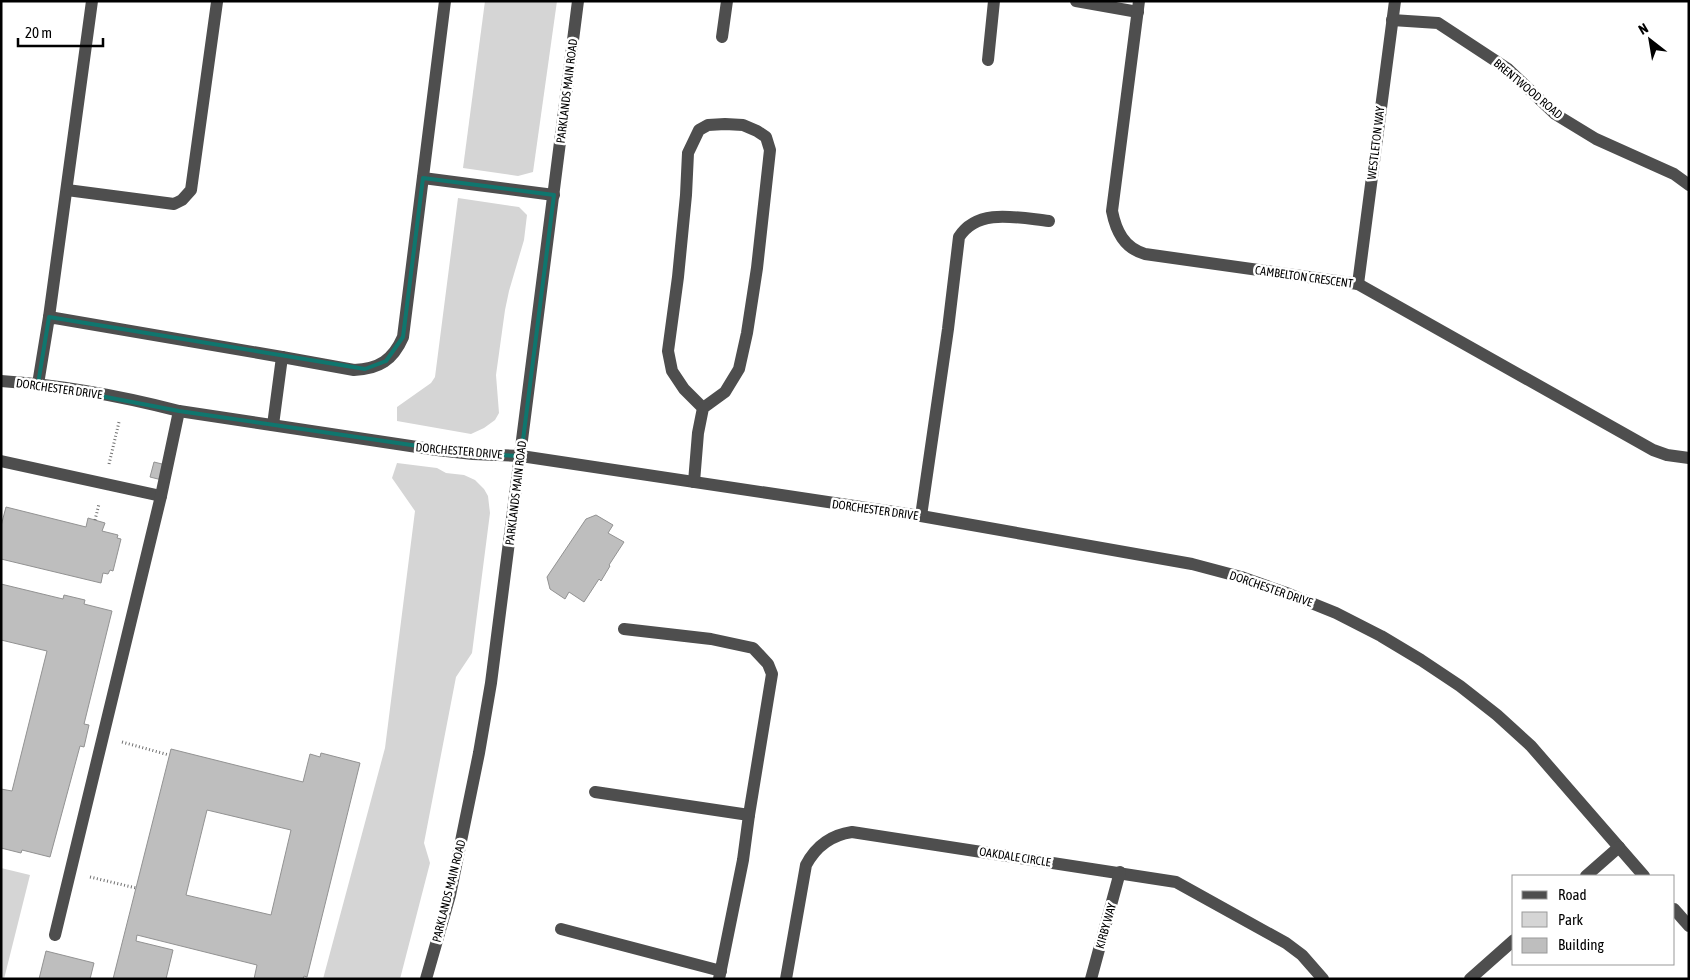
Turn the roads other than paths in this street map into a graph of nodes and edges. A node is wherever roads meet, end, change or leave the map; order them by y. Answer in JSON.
{"nodes":[{"id":1,"x":92,"y":1,"type":"edge"},
{"id":2,"x":446,"y":1,"type":"edge"},
{"id":3,"x":578,"y":1,"type":"edge"},
{"id":4,"x":727,"y":1,"type":"edge"},
{"id":5,"x":994,"y":1,"type":"edge"},
{"id":6,"x":1076,"y":1,"type":"edge"},
{"id":7,"x":1395,"y":1,"type":"edge"},
{"id":8,"x":217,"y":2,"type":"dead end"},
{"id":9,"x":1138,"y":7,"type":"edge"},
{"id":10,"x":1392,"y":20,"type":"junction"},
{"id":11,"x":722,"y":37,"type":"dead end"},
{"id":12,"x":988,"y":60,"type":"dead end"},
{"id":13,"x":423,"y":178,"type":"junction"},
{"id":14,"x":1689,"y":185,"type":"edge"},
{"id":15,"x":67,"y":190,"type":"junction"},
{"id":16,"x":554,"y":195,"type":"junction"},
{"id":17,"x":1049,"y":220,"type":"dead end"},
{"id":18,"x":1358,"y":284,"type":"junction"},
{"id":19,"x":49,"y":316,"type":"junction"},
{"id":20,"x":282,"y":357,"type":"junction"},
{"id":21,"x":1,"y":381,"type":"edge"},
{"id":22,"x":38,"y":384,"type":"junction"},
{"id":23,"x":704,"y":408,"type":"junction"},
{"id":24,"x":179,"y":411,"type":"junction"},
{"id":25,"x":273,"y":425,"type":"junction"},
{"id":26,"x":521,"y":456,"type":"junction"},
{"id":27,"x":1689,"y":458,"type":"edge"},
{"id":28,"x":1,"y":461,"type":"edge"},
{"id":29,"x":694,"y":482,"type":"junction"},
{"id":30,"x":161,"y":496,"type":"junction"},
{"id":31,"x":921,"y":516,"type":"junction"},
{"id":32,"x":624,"y":628,"type":"dead end"},
{"id":33,"x":596,"y":792,"type":"dead end"},
{"id":34,"x":749,"y":815,"type":"junction"},
{"id":35,"x":1619,"y":847,"type":"junction"},
{"id":36,"x":1120,"y":872,"type":"junction"},
{"id":37,"x":1587,"y":875,"type":"edge"},
{"id":38,"x":1643,"y":875,"type":"edge"},
{"id":39,"x":1675,"y":910,"type":"edge"},
{"id":40,"x":1689,"y":926,"type":"edge"},
{"id":41,"x":561,"y":929,"type":"dead end"},
{"id":42,"x":55,"y":935,"type":"dead end"},
{"id":43,"x":1512,"y":942,"type":"edge"},
{"id":44,"x":720,"y":975,"type":"edge"},
{"id":45,"x":426,"y":979,"type":"edge"},
{"id":46,"x":786,"y":979,"type":"edge"},
{"id":47,"x":1090,"y":979,"type":"edge"},
{"id":48,"x":1323,"y":979,"type":"edge"},
{"id":49,"x":1470,"y":979,"type":"edge"}],
"edges":[{"from":1,"to":15,"type":"street"},
{"from":2,"to":13,"type":"street"},
{"from":3,"to":16,"type":"street","name":"PARKLANDS MAIN ROAD"},
{"from":4,"to":11,"type":"street"},
{"from":5,"to":12,"type":"street"},
{"from":6,"to":9,"type":"street"},
{"from":7,"to":10,"type":"street","name":"WESTLETON WAY"},
{"from":8,"to":15,"type":"street"},
{"from":9,"to":18,"type":"street","name":"CAMBELTON CRESCENT"},
{"from":10,"to":14,"type":"street","name":"BRENTWOOD ROAD"},
{"from":10,"to":18,"type":"street","name":"WESTLETON WAY"},
{"from":13,"to":16,"type":"street"},
{"from":13,"to":20,"type":"street"},
{"from":15,"to":19,"type":"street"},
{"from":16,"to":26,"type":"street","name":"PARKLANDS MAIN ROAD"},
{"from":17,"to":31,"type":"street"},
{"from":18,"to":27,"type":"street","name":"CAMBELTON CRESCENT"},
{"from":19,"to":20,"type":"street"},
{"from":19,"to":22,"type":"street"},
{"from":20,"to":25,"type":"street"},
{"from":21,"to":22,"type":"street","name":"DORCHESTER DRIVE"},
{"from":22,"to":24,"type":"street","name":"DORCHESTER DRIVE"},
{"from":23,"to":23,"type":"street"},
{"from":23,"to":29,"type":"street"},
{"from":24,"to":25,"type":"street","name":"DORCHESTER DRIVE"},
{"from":24,"to":30,"type":"street"},
{"from":25,"to":26,"type":"street","name":"DORCHESTER DRIVE"},
{"from":26,"to":29,"type":"street","name":"DORCHESTER DRIVE"},
{"from":26,"to":45,"type":"street","name":"PARKLANDS MAIN ROAD"},
{"from":28,"to":30,"type":"street"},
{"from":29,"to":31,"type":"street","name":"DORCHESTER DRIVE"},
{"from":30,"to":42,"type":"street"},
{"from":31,"to":35,"type":"street","name":"DORCHESTER DRIVE"},
{"from":32,"to":34,"type":"street"},
{"from":33,"to":34,"type":"street"},
{"from":34,"to":44,"type":"street"},
{"from":35,"to":37,"type":"street"},
{"from":35,"to":38,"type":"street","name":"DORCHESTER DRIVE"},
{"from":36,"to":46,"type":"street","name":"OAKDALE CIRCLE"},
{"from":36,"to":47,"type":"street","name":"KIRBY WAY"},
{"from":36,"to":48,"type":"street","name":"OAKDALE CIRCLE"},
{"from":39,"to":40,"type":"street"},
{"from":41,"to":44,"type":"street"},
{"from":43,"to":49,"type":"street"}]}
